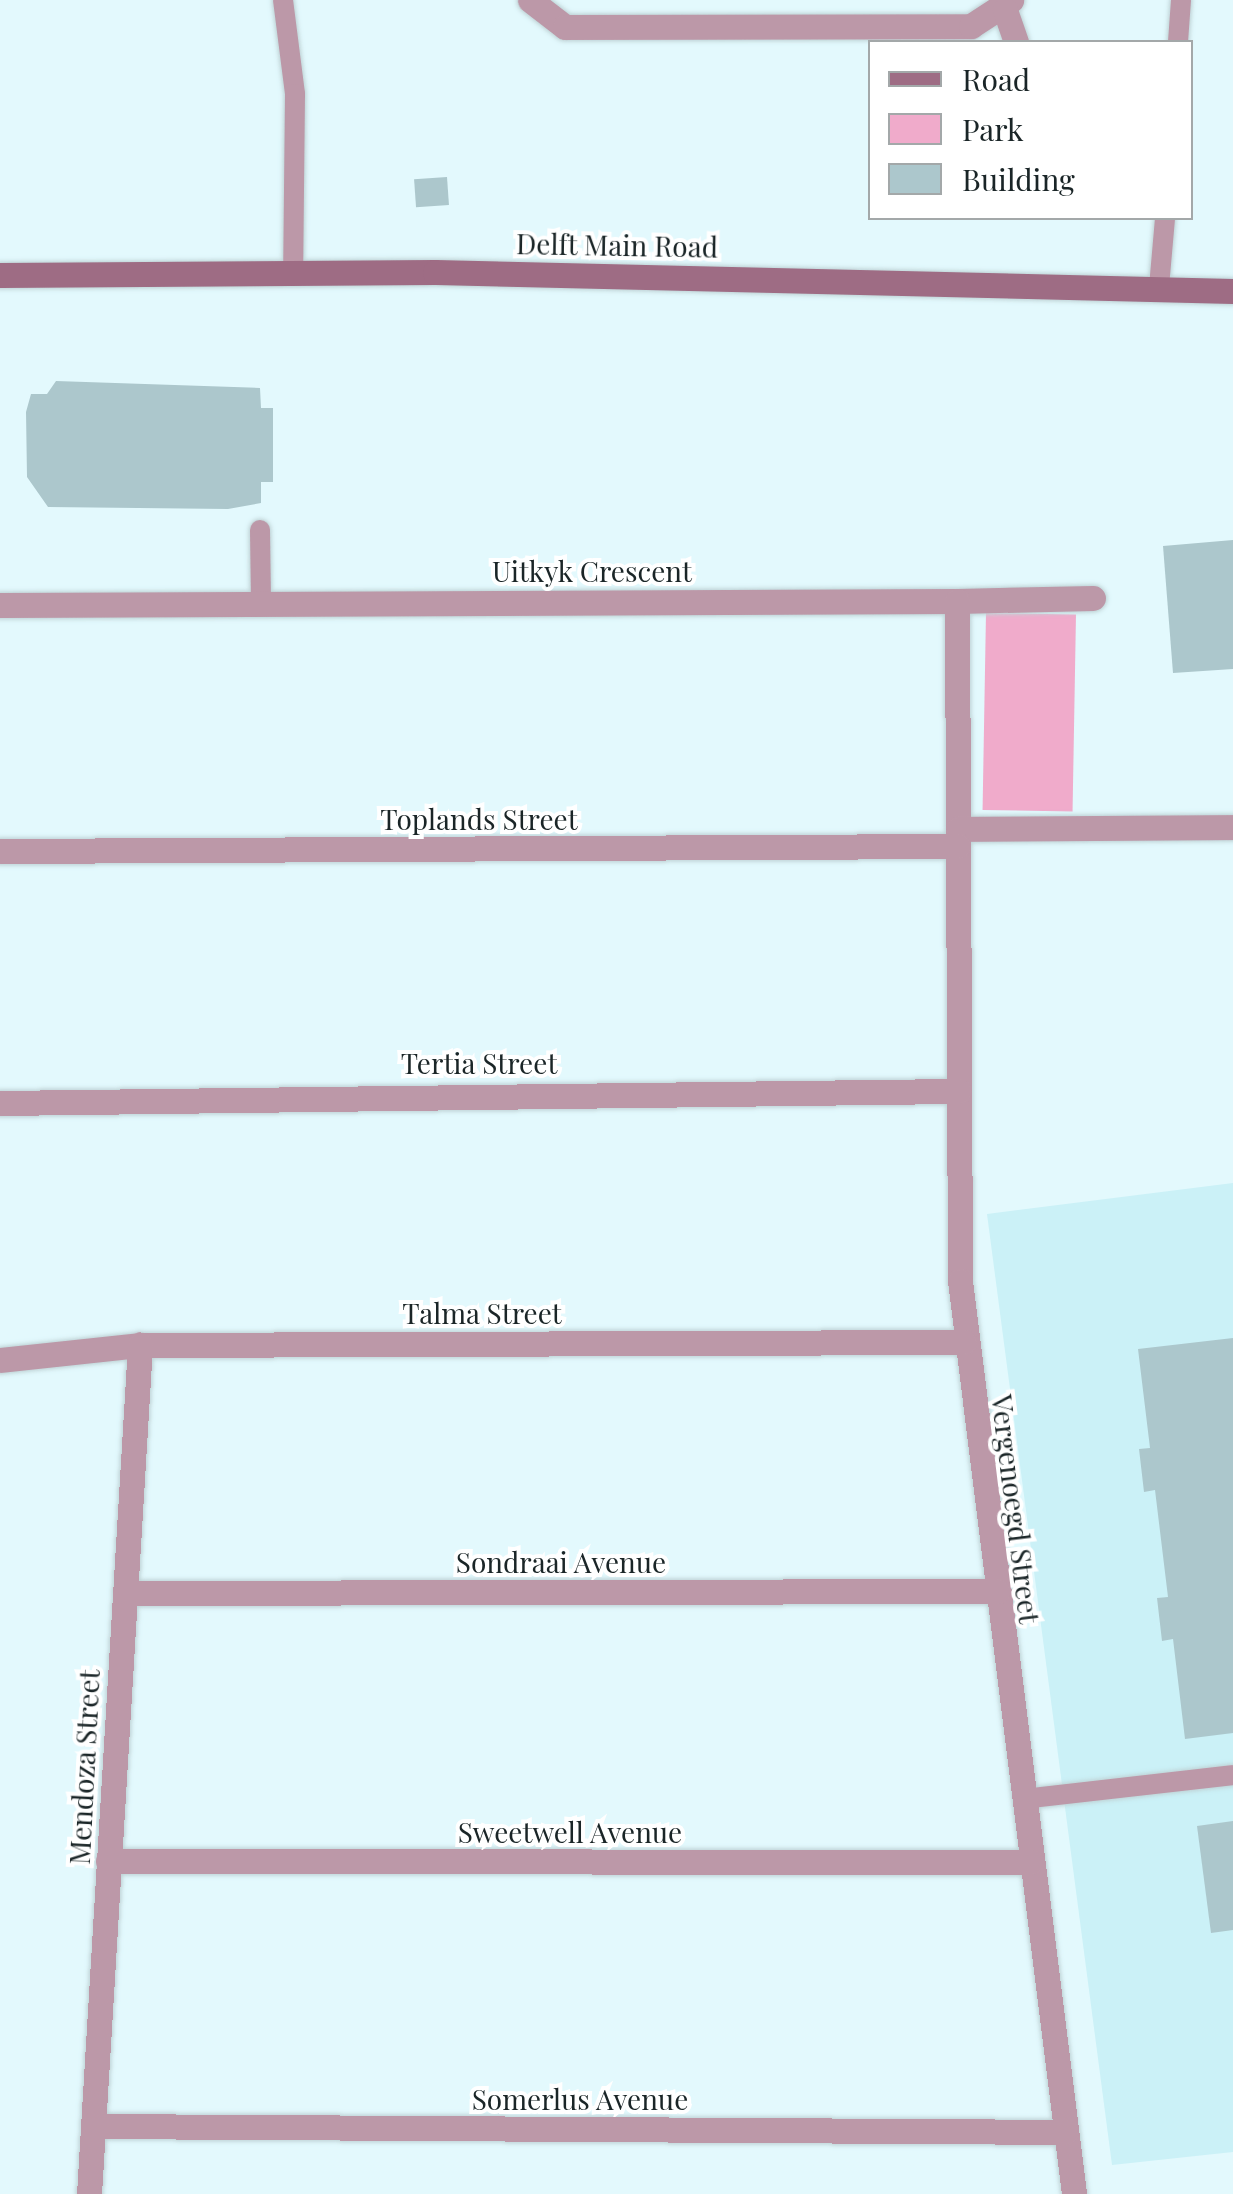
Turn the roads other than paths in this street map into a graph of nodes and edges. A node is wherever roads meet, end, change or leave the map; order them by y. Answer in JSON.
{"nodes":[{"id":1,"x":283,"y":0,"type":"edge"},
{"id":2,"x":530,"y":0,"type":"edge"},
{"id":3,"x":1181,"y":0,"type":"edge"},
{"id":4,"x":1008,"y":5,"type":"edge"},
{"id":5,"x":1016,"y":40,"type":"edge"},
{"id":6,"x":1178,"y":40,"type":"edge"},
{"id":7,"x":1164,"y":220,"type":"edge"},
{"id":8,"x":293,"y":273,"type":"junction"},
{"id":9,"x":0,"y":275,"type":"edge"},
{"id":10,"x":1160,"y":288,"type":"junction"},
{"id":11,"x":1233,"y":291,"type":"edge"},
{"id":12,"x":260,"y":530,"type":"dead end"},
{"id":13,"x":1092,"y":598,"type":"dead end"},
{"id":14,"x":260,"y":601,"type":"junction"},
{"id":15,"x":957,"y":601,"type":"junction"},
{"id":16,"x":0,"y":606,"type":"edge"},
{"id":17,"x":1233,"y":826,"type":"edge"},
{"id":18,"x":958,"y":838,"type":"junction"},
{"id":19,"x":0,"y":851,"type":"edge"},
{"id":20,"x":959,"y":1091,"type":"junction"},
{"id":21,"x":0,"y":1103,"type":"edge"},
{"id":22,"x":964,"y":1342,"type":"junction"},
{"id":23,"x":140,"y":1345,"type":"junction"},
{"id":24,"x":0,"y":1360,"type":"edge"},
{"id":25,"x":997,"y":1592,"type":"junction"},
{"id":26,"x":124,"y":1593,"type":"junction"},
{"id":27,"x":1233,"y":1775,"type":"edge"},
{"id":28,"x":1023,"y":1799,"type":"junction"},
{"id":29,"x":108,"y":1862,"type":"junction"},
{"id":30,"x":1031,"y":1862,"type":"junction"},
{"id":31,"x":93,"y":2126,"type":"junction"},
{"id":32,"x":1066,"y":2132,"type":"junction"},
{"id":33,"x":89,"y":2194,"type":"edge"},
{"id":34,"x":1074,"y":2194,"type":"edge"}],
"edges":[{"from":1,"to":8,"type":"lane"},
{"from":2,"to":4,"type":"street"},
{"from":3,"to":6,"type":"lane"},
{"from":4,"to":5,"type":"street"},
{"from":7,"to":10,"type":"lane"},
{"from":8,"to":9,"type":"street","name":"Delft Main Road"},
{"from":8,"to":10,"type":"street","name":"Delft Main Road"},
{"from":10,"to":11,"type":"street","name":"Delft Main Road"},
{"from":12,"to":14,"type":"lane"},
{"from":13,"to":15,"type":"street","name":"Uitkyk Crescent"},
{"from":14,"to":15,"type":"street","name":"Uitkyk Crescent"},
{"from":14,"to":16,"type":"street","name":"Uitkyk Crescent"},
{"from":15,"to":18,"type":"street"},
{"from":17,"to":18,"type":"street","name":"Toplands Street"},
{"from":18,"to":19,"type":"street","name":"Toplands Street"},
{"from":18,"to":20,"type":"street","name":"Vergenoegd Street"},
{"from":20,"to":21,"type":"street","name":"Tertia Street"},
{"from":20,"to":22,"type":"street","name":"Vergenoegd Street"},
{"from":22,"to":23,"type":"street","name":"Talma Street"},
{"from":22,"to":25,"type":"street","name":"Vergenoegd Street"},
{"from":23,"to":24,"type":"street","name":"Talma Street"},
{"from":23,"to":26,"type":"street","name":"Mendoza Street"},
{"from":25,"to":26,"type":"street","name":"Sondraai Avenue"},
{"from":25,"to":28,"type":"street","name":"Vergenoegd Street"},
{"from":26,"to":29,"type":"street","name":"Mendoza Street"},
{"from":27,"to":28,"type":"lane"},
{"from":28,"to":30,"type":"street","name":"Vergenoegd Street"},
{"from":29,"to":30,"type":"street","name":"Sweetwell Avenue"},
{"from":29,"to":31,"type":"street","name":"Mendoza Street"},
{"from":30,"to":32,"type":"street","name":"Vergenoegd Street"},
{"from":31,"to":32,"type":"street","name":"Somerlus Avenue"},
{"from":31,"to":33,"type":"street","name":"Mendoza Street"},
{"from":32,"to":34,"type":"street","name":"Vergenoegd Street"}]}
